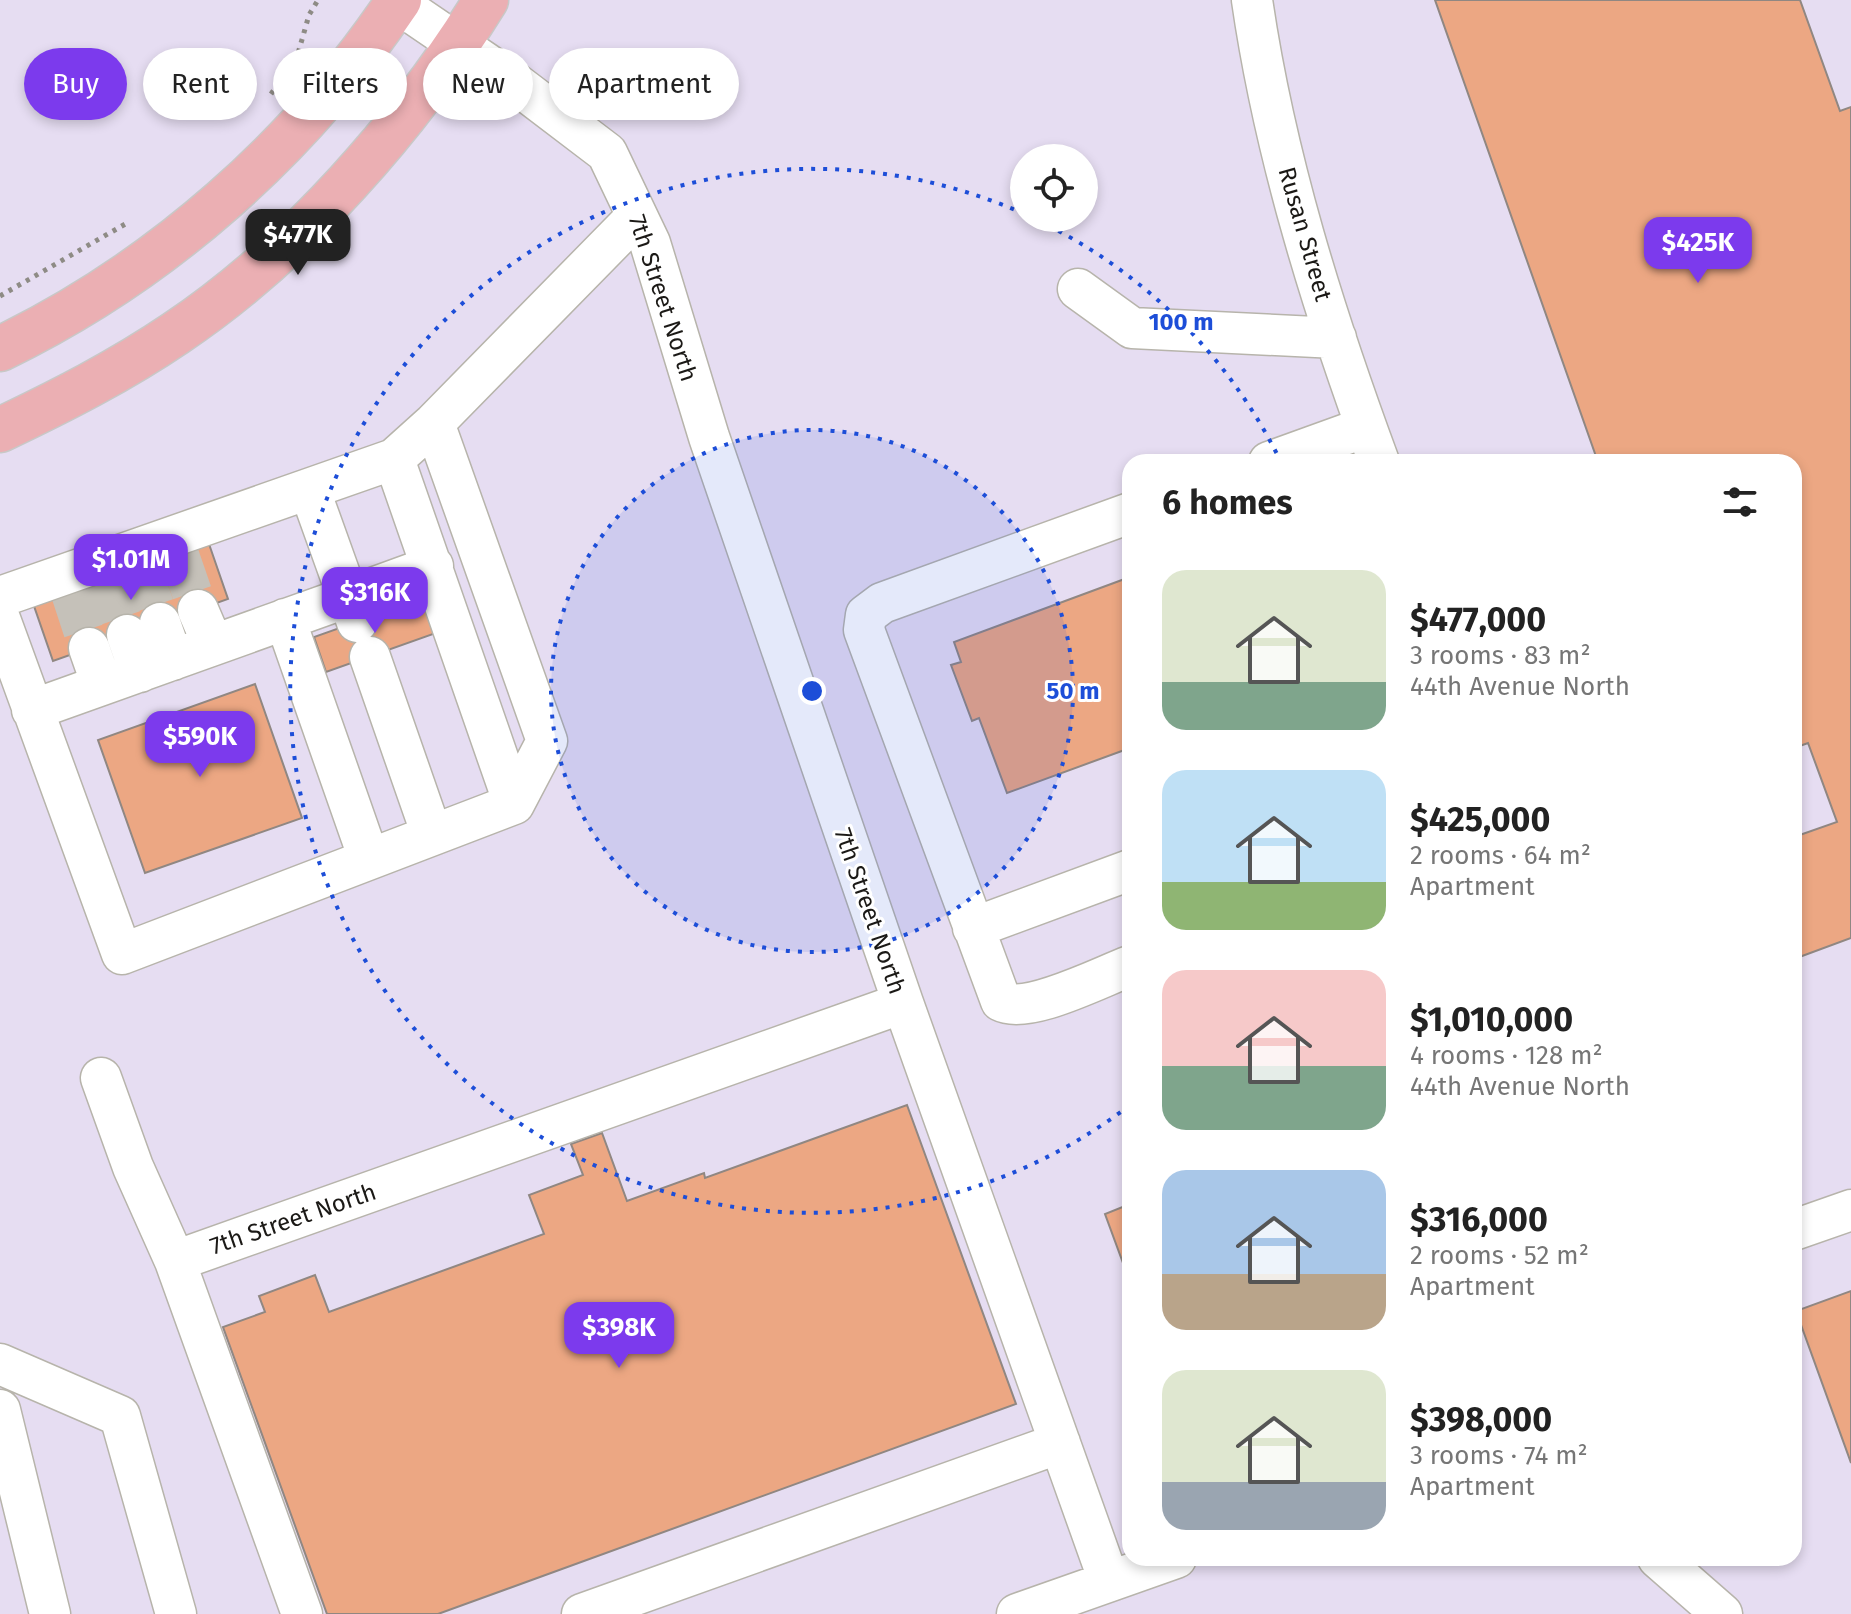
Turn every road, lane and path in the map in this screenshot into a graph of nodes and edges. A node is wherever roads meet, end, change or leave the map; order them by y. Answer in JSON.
{"nodes":[{"id":1,"x":318,"y":0,"type":"edge"},
{"id":2,"x":486,"y":0,"type":"edge"},
{"id":3,"x":1252,"y":0,"type":"edge"},
{"id":4,"x":396,"y":1,"type":"edge"},
{"id":5,"x":458,"y":45,"type":"junction"},
{"id":6,"x":268,"y":98,"type":"dead end"},
{"id":7,"x":637,"y":216,"type":"junction"},
{"id":8,"x":134,"y":218,"type":"dead end"},
{"id":9,"x":1078,"y":289,"type":"dead end"},
{"id":10,"x":0,"y":296,"type":"edge"},
{"id":11,"x":1336,"y":338,"type":"junction"},
{"id":12,"x":0,"y":349,"type":"edge"},
{"id":13,"x":434,"y":423,"type":"junction"},
{"id":14,"x":0,"y":430,"type":"edge"},
{"id":15,"x":1372,"y":444,"type":"edge"},
{"id":16,"x":1315,"y":454,"type":"edge"},
{"id":17,"x":394,"y":459,"type":"junction"},
{"id":18,"x":310,"y":491,"type":"junction"},
{"id":19,"x":1122,"y":516,"type":"edge"},
{"id":20,"x":433,"y":566,"type":"junction"},
{"id":21,"x":0,"y":597,"type":"edge"},
{"id":22,"x":0,"y":619,"type":"edge"},
{"id":23,"x":285,"y":619,"type":"junction"},
{"id":24,"x":358,"y":625,"type":"junction"},
{"id":25,"x":144,"y":629,"type":"tunnel mouth"},
{"id":26,"x":89,"y":648,"type":"tunnel mouth"},
{"id":27,"x":157,"y":666,"type":"junction"},
{"id":28,"x":102,"y":685,"type":"junction"},
{"id":29,"x":32,"y":710,"type":"junction"},
{"id":30,"x":514,"y":804,"type":"junction"},
{"id":31,"x":432,"y":835,"type":"junction"},
{"id":32,"x":369,"y":859,"type":"junction"},
{"id":33,"x":1122,"y":873,"type":"edge"},
{"id":34,"x":973,"y":928,"type":"junction"},
{"id":35,"x":1122,"y":969,"type":"edge"},
{"id":36,"x":903,"y":1003,"type":"junction"},
{"id":37,"x":101,"y":1078,"type":"dead end"},
{"id":38,"x":1851,"y":1210,"type":"edge"},
{"id":39,"x":1802,"y":1227,"type":"edge"},
{"id":40,"x":175,"y":1261,"type":"junction"},
{"id":41,"x":0,"y":1364,"type":"edge"},
{"id":42,"x":2,"y":1423,"type":"edge"},
{"id":43,"x":1060,"y":1443,"type":"junction"},
{"id":44,"x":1153,"y":1566,"type":"edge"},
{"id":45,"x":1667,"y":1566,"type":"edge"},
{"id":46,"x":1109,"y":1581,"type":"junction"},
{"id":47,"x":50,"y":1614,"type":"edge"},
{"id":48,"x":176,"y":1614,"type":"edge"},
{"id":49,"x":302,"y":1614,"type":"edge"},
{"id":50,"x":582,"y":1614,"type":"edge"},
{"id":51,"x":1017,"y":1614,"type":"edge"},
{"id":52,"x":1722,"y":1614,"type":"edge"}],
"edges":[{"from":1,"to":6,"type":"path"},
{"from":2,"to":5,"type":"main road"},
{"from":3,"to":11,"type":"lane","name":"Rusan Street"},
{"from":4,"to":5,"type":"lane","name":"7th Street North"},
{"from":4,"to":12,"type":"main road"},
{"from":5,"to":7,"type":"lane","name":"7th Street North"},
{"from":5,"to":14,"type":"main road"},
{"from":7,"to":13,"type":"lane"},
{"from":7,"to":36,"type":"lane","name":"7th Street North"},
{"from":8,"to":10,"type":"path"},
{"from":9,"to":11,"type":"lane"},
{"from":11,"to":15,"type":"lane","name":"Rusan Street"},
{"from":13,"to":17,"type":"lane"},
{"from":13,"to":30,"type":"lane"},
{"from":15,"to":16,"type":"lane"},
{"from":17,"to":18,"type":"lane"},
{"from":17,"to":20,"type":"lane"},
{"from":18,"to":21,"type":"lane"},
{"from":18,"to":24,"type":"lane"},
{"from":19,"to":34,"type":"lane"},
{"from":20,"to":24,"type":"lane"},
{"from":20,"to":30,"type":"lane"},
{"from":22,"to":29,"type":"lane"},
{"from":23,"to":24,"type":"lane"},
{"from":23,"to":27,"type":"lane"},
{"from":23,"to":32,"type":"lane"},
{"from":24,"to":31,"type":"lane"},
{"from":25,"to":27,"type":"lane"},
{"from":26,"to":28,"type":"lane"},
{"from":27,"to":28,"type":"lane"},
{"from":28,"to":29,"type":"lane"},
{"from":29,"to":32,"type":"lane"},
{"from":30,"to":31,"type":"lane"},
{"from":31,"to":32,"type":"lane"},
{"from":33,"to":34,"type":"lane"},
{"from":34,"to":35,"type":"lane"},
{"from":36,"to":40,"type":"lane","name":"7th Street North"},
{"from":36,"to":43,"type":"lane"},
{"from":37,"to":40,"type":"lane"},
{"from":38,"to":39,"type":"lane"},
{"from":40,"to":49,"type":"lane"},
{"from":41,"to":48,"type":"lane"},
{"from":42,"to":47,"type":"lane"},
{"from":43,"to":46,"type":"lane"},
{"from":43,"to":50,"type":"lane"},
{"from":44,"to":46,"type":"lane"},
{"from":45,"to":52,"type":"lane"},
{"from":46,"to":51,"type":"lane"}]}
